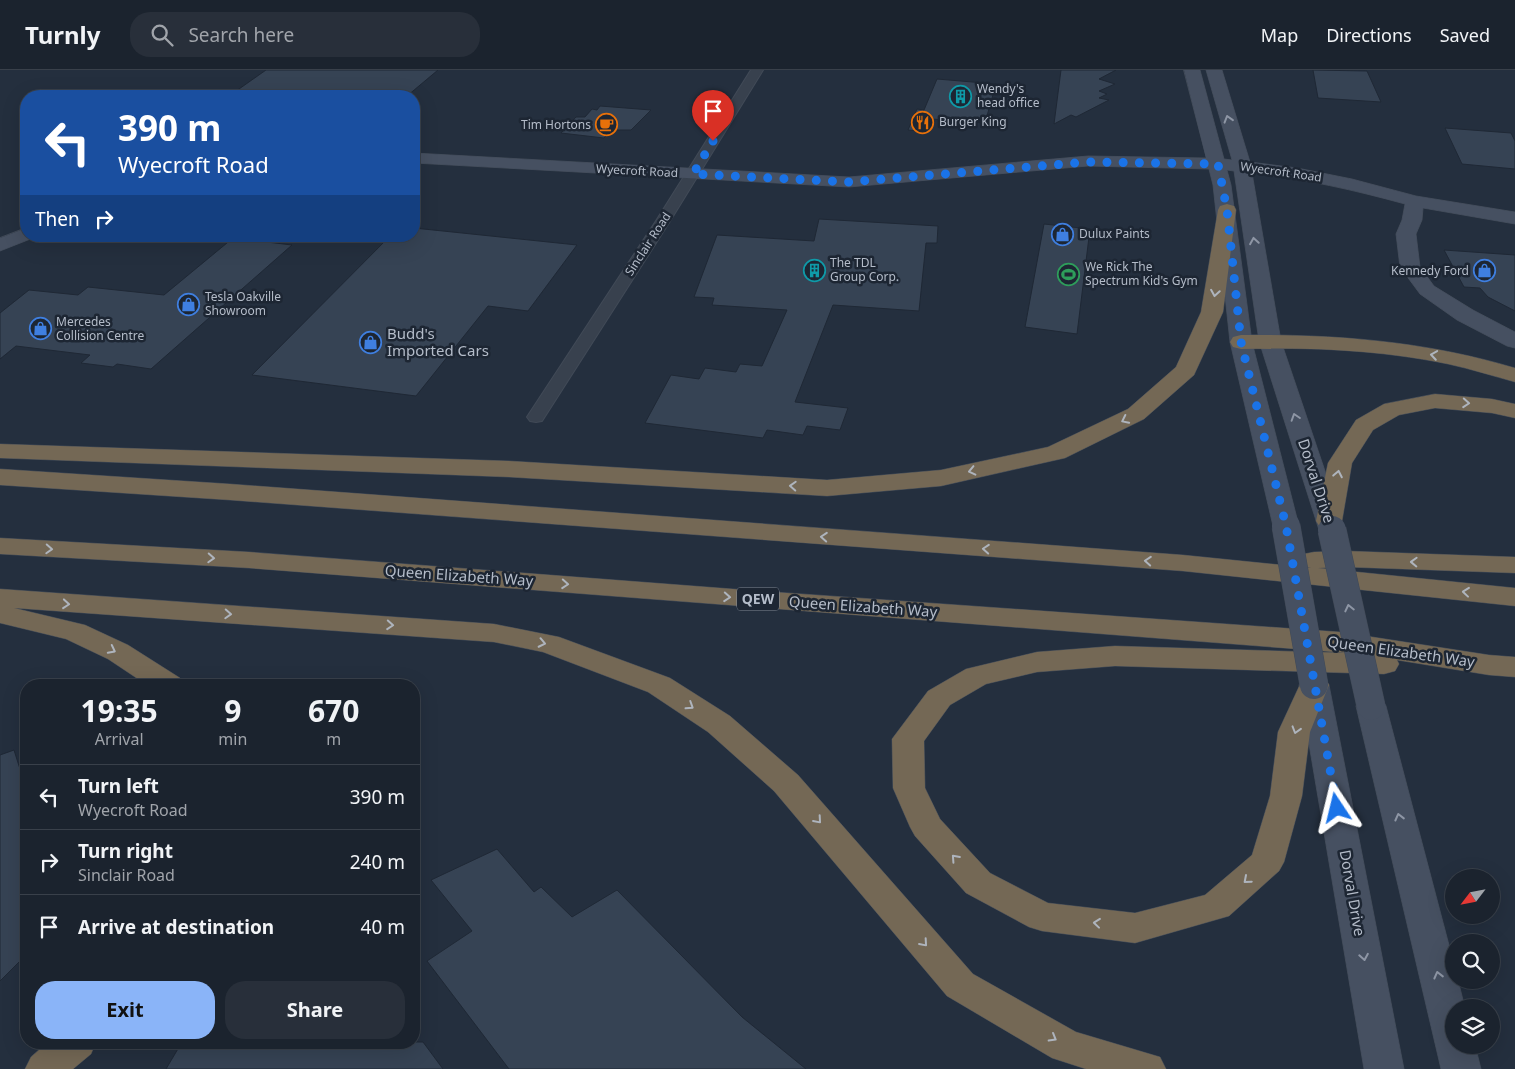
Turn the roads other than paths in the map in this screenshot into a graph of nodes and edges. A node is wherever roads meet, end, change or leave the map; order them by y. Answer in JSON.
{"nodes":[{"id":1,"x":756,"y":70,"type":"edge"},
{"id":2,"x":1192,"y":70,"type":"edge"},
{"id":3,"x":1214,"y":70,"type":"edge"},
{"id":4,"x":420,"y":158,"type":"edge"},
{"id":5,"x":1218,"y":164,"type":"junction"},
{"id":6,"x":1242,"y":166,"type":"junction"},
{"id":7,"x":693,"y":174,"type":"junction"},
{"id":8,"x":1415,"y":201,"type":"junction"},
{"id":9,"x":1227,"y":210,"type":"junction"},
{"id":10,"x":1515,"y":218,"type":"edge"},
{"id":11,"x":20,"y":237,"type":"edge"},
{"id":12,"x":0,"y":245,"type":"edge"},
{"id":13,"x":1270,"y":341,"type":"junction"},
{"id":14,"x":1515,"y":341,"type":"edge"},
{"id":15,"x":1241,"y":342,"type":"junction"},
{"id":16,"x":1515,"y":375,"type":"edge"},
{"id":17,"x":1515,"y":411,"type":"edge"},
{"id":18,"x":536,"y":417,"type":"dead end"},
{"id":19,"x":0,"y":451,"type":"edge"},
{"id":20,"x":0,"y":477,"type":"edge"},
{"id":21,"x":1330,"y":526,"type":"junction"},
{"id":22,"x":0,"y":546,"type":"edge"},
{"id":23,"x":1183,"y":563,"type":"junction"},
{"id":24,"x":1515,"y":565,"type":"edge"},
{"id":25,"x":1515,"y":597,"type":"edge"},
{"id":26,"x":0,"y":598,"type":"edge"},
{"id":27,"x":0,"y":614,"type":"edge"},
{"id":28,"x":1502,"y":666,"type":"edge"},
{"id":29,"x":160,"y":679,"type":"edge"},
{"id":30,"x":1314,"y":685,"type":"junction"},
{"id":31,"x":1445,"y":1003,"type":"edge"},
{"id":32,"x":68,"y":1049,"type":"edge"},
{"id":33,"x":1457,"y":1054,"type":"edge"},
{"id":34,"x":44,"y":1069,"type":"edge"},
{"id":35,"x":1146,"y":1069,"type":"edge"},
{"id":36,"x":1384,"y":1069,"type":"edge"},
{"id":37,"x":1461,"y":1069,"type":"edge"}],
"edges":[{"from":1,"to":7,"type":"street","name":"Sinclair Road"},
{"from":2,"to":5,"type":"main road","name":"Dorval Drive"},
{"from":6,"to":3,"type":"main road","name":"Dorval Drive","one_way":true},
{"from":4,"to":7,"type":"main road","name":"Wyecroft Road"},
{"from":5,"to":6,"type":"main road","name":"Wyecroft Road"},
{"from":5,"to":7,"type":"main road","name":"Wyecroft Road"},
{"from":5,"to":9,"type":"main road","name":"Dorval Drive"},
{"from":6,"to":8,"type":"main road","name":"Wyecroft Road"},
{"from":13,"to":6,"type":"main road","name":"Dorval Drive","one_way":true},
{"from":7,"to":18,"type":"street","name":"Sinclair Road"},
{"from":8,"to":10,"type":"main road","name":"Wyecroft Road"},
{"from":8,"to":14,"type":"main road"},
{"from":9,"to":15,"type":"main road","name":"Dorval Drive"},
{"from":9,"to":19,"type":"highway","one_way":true},
{"from":11,"to":12,"type":"main road"},
{"from":13,"to":15,"type":"highway"},
{"from":16,"to":13,"type":"highway","one_way":true},
{"from":21,"to":13,"type":"main road","name":"Dorval Drive","one_way":true},
{"from":15,"to":30,"type":"main road","name":"Dorval Drive","bridge":true},
{"from":21,"to":17,"type":"highway","one_way":true},
{"from":23,"to":20,"type":"highway","one_way":true},
{"from":31,"to":21,"type":"main road","name":"Dorval Drive","one_way":true,"bridge":true},
{"from":22,"to":28,"type":"highway","name":"Queen Elizabeth Way","number":"QEW","one_way":true},
{"from":24,"to":23,"type":"highway","one_way":true},
{"from":25,"to":23,"type":"highway","one_way":true},
{"from":26,"to":35,"type":"highway","one_way":true},
{"from":27,"to":29,"type":"highway","one_way":true},
{"from":30,"to":28,"type":"highway","one_way":true},
{"from":30,"to":36,"type":"main road","name":"Dorval Drive","one_way":true},
{"from":32,"to":34,"type":"highway"},
{"from":33,"to":37,"type":"main road"}]}
